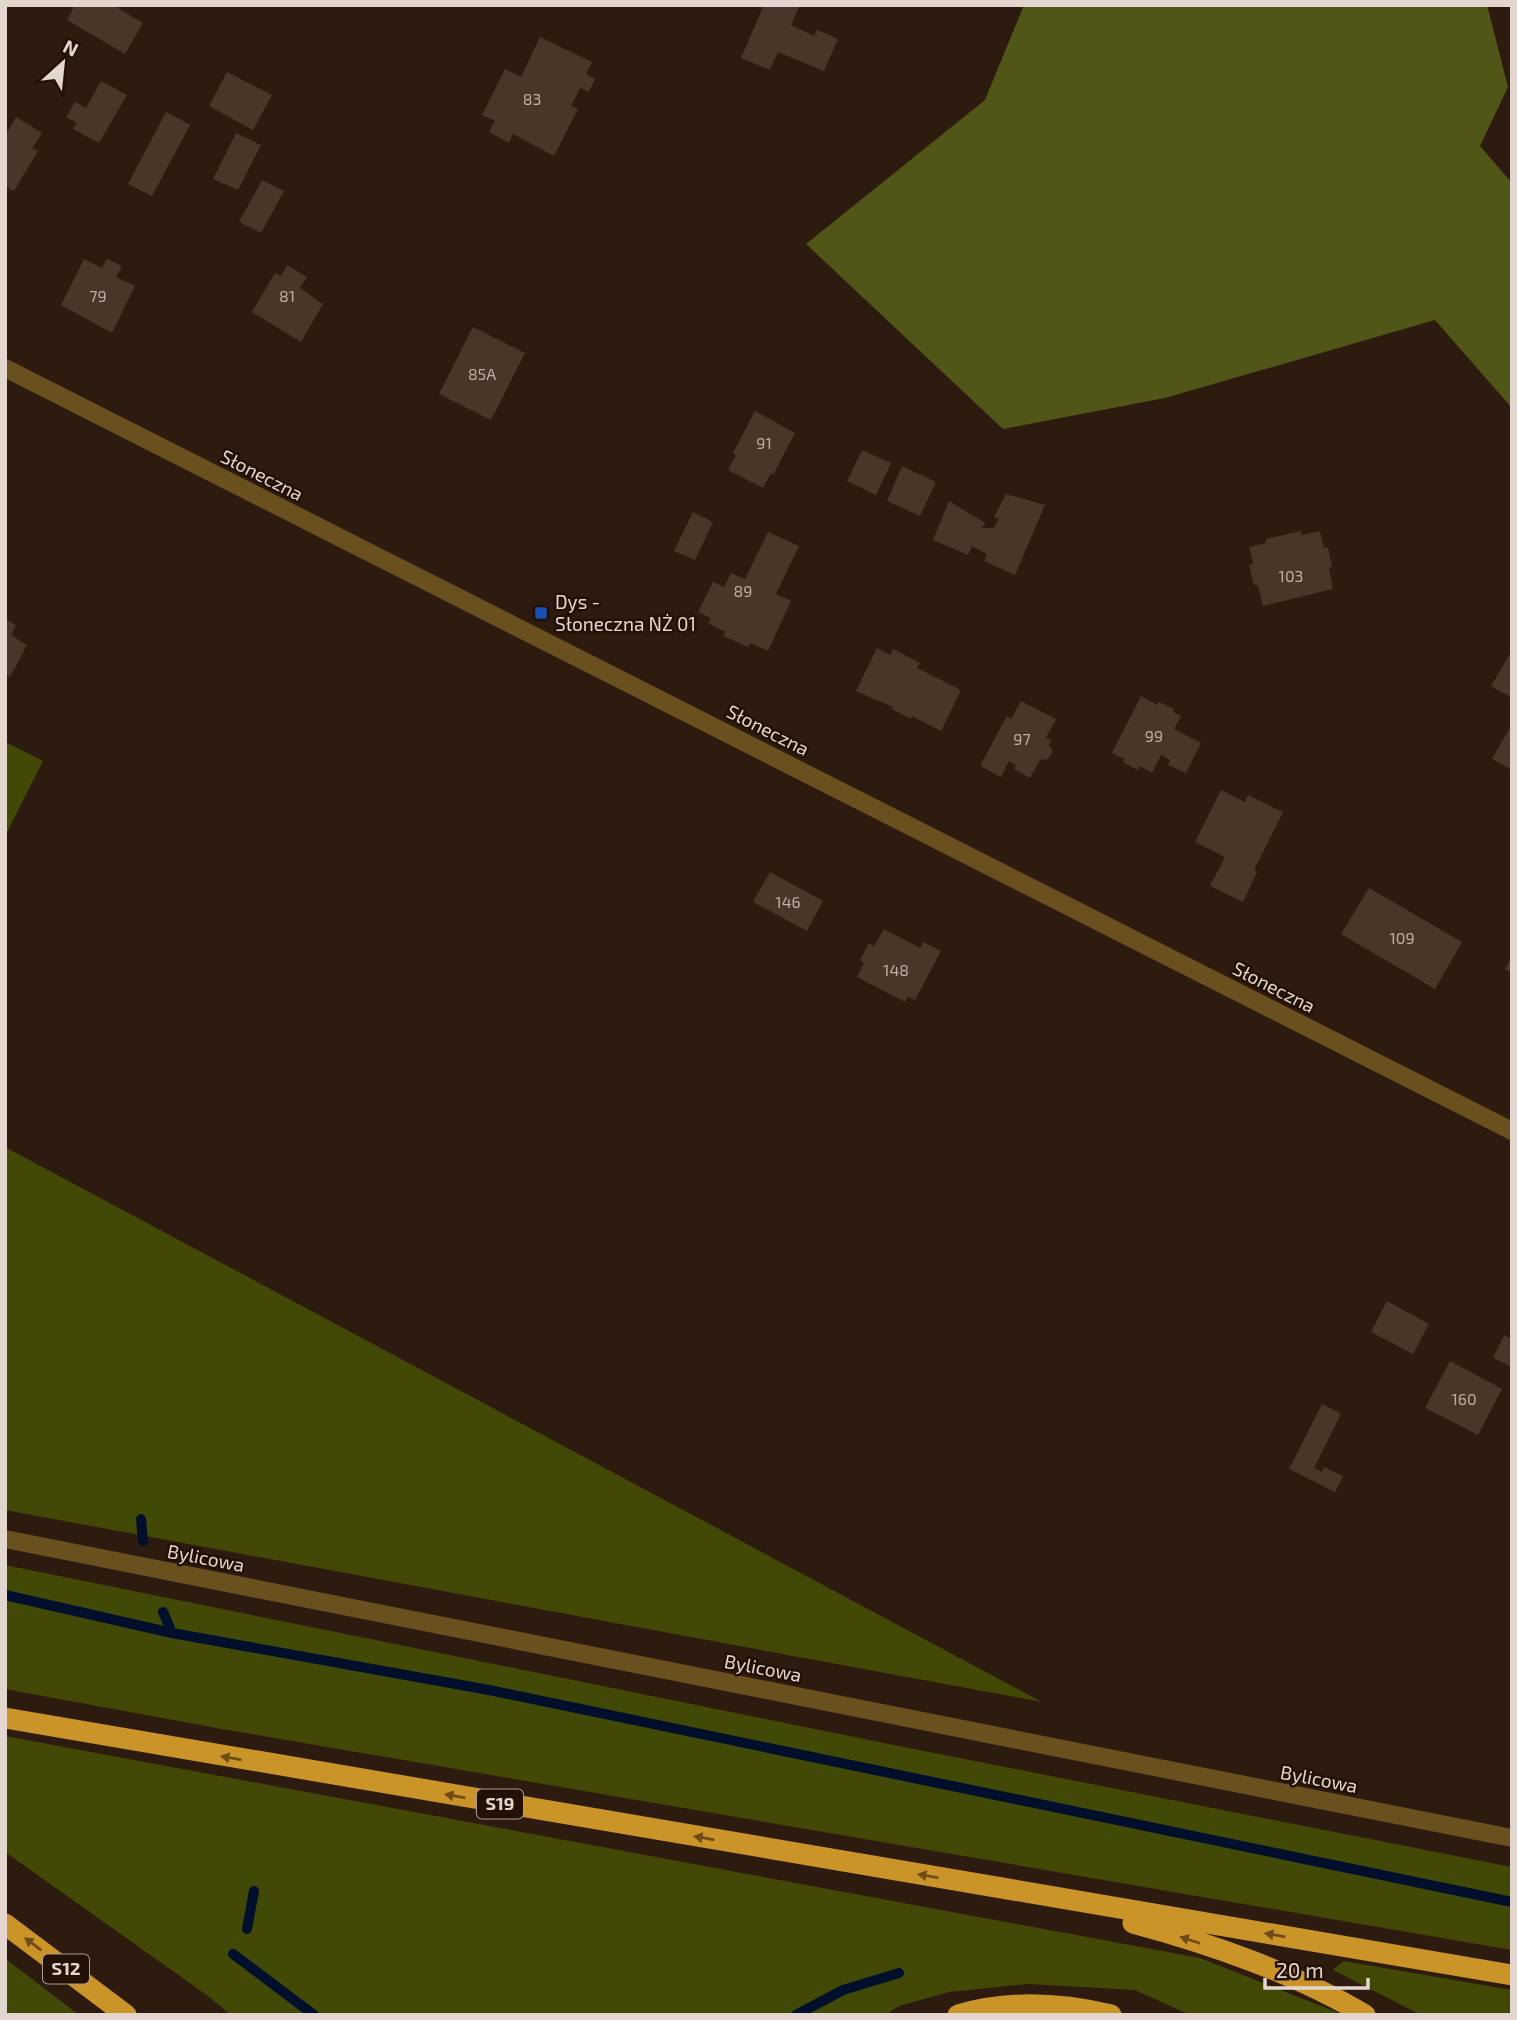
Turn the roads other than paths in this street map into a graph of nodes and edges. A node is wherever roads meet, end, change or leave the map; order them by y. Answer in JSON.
{"nodes":[{"id":1,"x":5,"y":368,"type":"edge"},
{"id":2,"x":1512,"y":1131,"type":"edge"},
{"id":3,"x":5,"y":1539,"type":"edge"},
{"id":4,"x":5,"y":1718,"type":"edge"},
{"id":5,"x":1512,"y":1838,"type":"edge"},
{"id":6,"x":995,"y":1888,"type":"junction"},
{"id":7,"x":5,"y":1924,"type":"edge"},
{"id":8,"x":1512,"y":1975,"type":"edge"},
{"id":9,"x":126,"y":2015,"type":"edge"},
{"id":10,"x":958,"y":2015,"type":"edge"},
{"id":11,"x":1111,"y":2015,"type":"edge"},
{"id":12,"x":1365,"y":2015,"type":"edge"}],
"edges":[{"from":1,"to":2,"type":"street","name":"Słoneczna"},
{"from":3,"to":5,"type":"street","name":"Bylicowa"},
{"from":6,"to":4,"type":"highway","number":"S19","one_way":true},
{"from":8,"to":6,"type":"highway","number":"S19","one_way":true},
{"from":12,"to":6,"type":"highway","one_way":true},
{"from":9,"to":7,"type":"highway","number":"S12","one_way":true},
{"from":10,"to":11,"type":"highway"}]}
